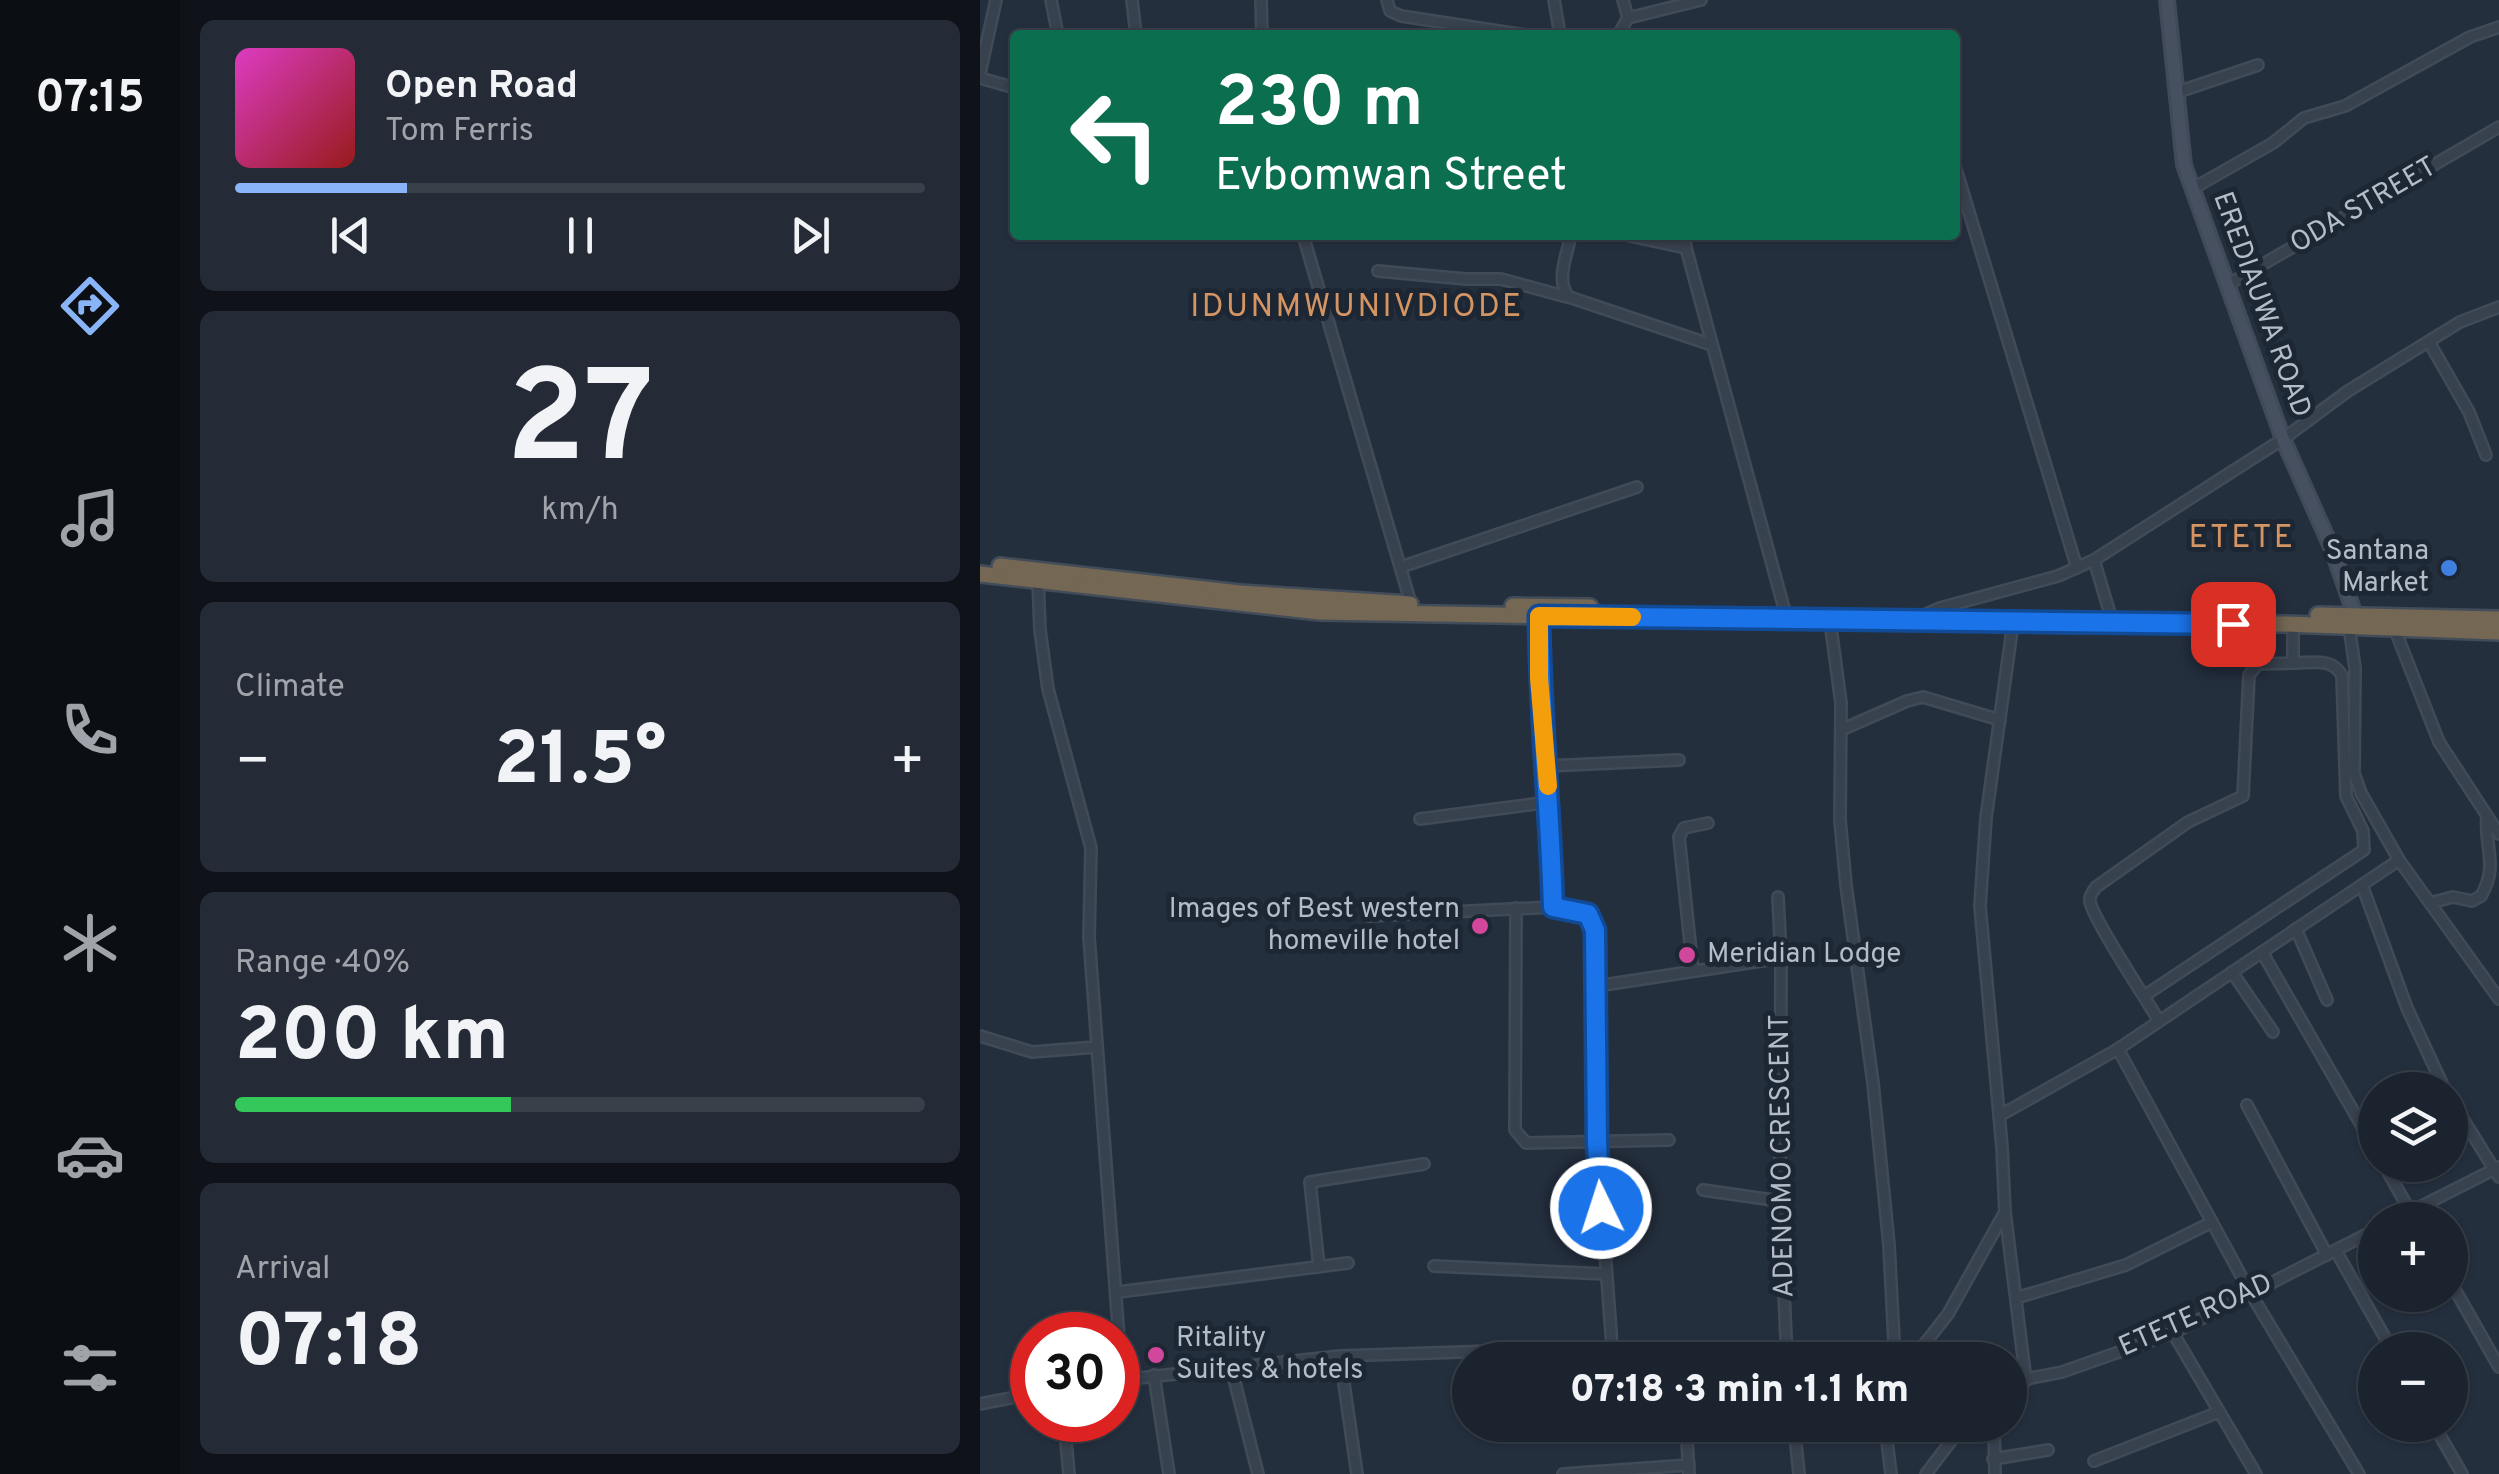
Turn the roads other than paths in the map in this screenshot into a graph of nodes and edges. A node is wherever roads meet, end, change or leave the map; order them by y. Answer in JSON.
{"nodes":[{"id":1,"x":996,"y":0,"type":"edge"},
{"id":2,"x":1051,"y":0,"type":"edge"},
{"id":3,"x":1132,"y":0,"type":"edge"},
{"id":4,"x":1261,"y":0,"type":"edge"},
{"id":5,"x":1387,"y":0,"type":"edge"},
{"id":6,"x":1554,"y":0,"type":"edge"},
{"id":7,"x":1623,"y":0,"type":"edge"},
{"id":8,"x":1701,"y":0,"type":"edge"},
{"id":9,"x":2167,"y":0,"type":"edge"},
{"id":10,"x":1628,"y":18,"type":"junction"},
{"id":11,"x":2499,"y":27,"type":"edge"},
{"id":12,"x":1057,"y":30,"type":"edge"},
{"id":13,"x":1135,"y":30,"type":"edge"},
{"id":14,"x":1262,"y":30,"type":"edge"},
{"id":15,"x":1493,"y":30,"type":"edge"},
{"id":16,"x":1559,"y":30,"type":"edge"},
{"id":17,"x":1621,"y":30,"type":"edge"},
{"id":18,"x":2258,"y":65,"type":"dead end"},
{"id":19,"x":980,"y":75,"type":"edge"},
{"id":20,"x":1010,"y":86,"type":"edge"},
{"id":21,"x":2175,"y":93,"type":"junction"},
{"id":22,"x":2499,"y":127,"type":"edge"},
{"id":23,"x":1960,"y":182,"type":"edge"},
{"id":24,"x":2192,"y":189,"type":"junction"},
{"id":25,"x":1304,"y":240,"type":"edge"},
{"id":26,"x":1570,"y":240,"type":"edge"},
{"id":27,"x":1648,"y":240,"type":"edge"},
{"id":28,"x":1685,"y":240,"type":"edge"},
{"id":29,"x":1686,"y":248,"type":"junction"},
{"id":30,"x":1378,"y":271,"type":"dead end"},
{"id":31,"x":2230,"y":284,"type":"junction"},
{"id":32,"x":1569,"y":298,"type":"junction"},
{"id":33,"x":2499,"y":307,"type":"edge"},
{"id":34,"x":2428,"y":342,"type":"junction"},
{"id":35,"x":1712,"y":345,"type":"junction"},
{"id":36,"x":2283,"y":440,"type":"junction"},
{"id":37,"x":2486,"y":456,"type":"dead end"},
{"id":38,"x":1638,"y":487,"type":"dead end"},
{"id":39,"x":2094,"y":560,"type":"junction"},
{"id":40,"x":980,"y":564,"type":"edge"},
{"id":41,"x":1401,"y":567,"type":"junction"},
{"id":42,"x":2077,"y":568,"type":"junction"},
{"id":43,"x":980,"y":574,"type":"edge"},
{"id":44,"x":1038,"y":580,"type":"junction"},
{"id":45,"x":1182,"y":593,"type":"junction"},
{"id":46,"x":1411,"y":604,"type":"junction"},
{"id":47,"x":1785,"y":612,"type":"junction"},
{"id":48,"x":1924,"y":615,"type":"junction"},
{"id":49,"x":1539,"y":616,"type":"junction"},
{"id":50,"x":2111,"y":617,"type":"junction"},
{"id":51,"x":2499,"y":619,"type":"edge"},
{"id":52,"x":1830,"y":621,"type":"junction"},
{"id":53,"x":2352,"y":621,"type":"junction"},
{"id":54,"x":2013,"y":623,"type":"junction"},
{"id":55,"x":2293,"y":624,"type":"junction"},
{"id":56,"x":2396,"y":630,"type":"junction"},
{"id":57,"x":2499,"y":632,"type":"edge"},
{"id":58,"x":2294,"y":663,"type":"junction"},
{"id":59,"x":2000,"y":720,"type":"junction"},
{"id":60,"x":1841,"y":730,"type":"junction"},
{"id":61,"x":1679,"y":760,"type":"dead end"},
{"id":62,"x":1547,"y":766,"type":"junction"},
{"id":63,"x":1550,"y":802,"type":"junction"},
{"id":64,"x":2487,"y":815,"type":"junction"},
{"id":65,"x":1420,"y":819,"type":"dead end"},
{"id":66,"x":1708,"y":823,"type":"dead end"},
{"id":67,"x":2499,"y":834,"type":"edge"},
{"id":68,"x":2399,"y":860,"type":"junction"},
{"id":69,"x":2496,"y":860,"type":"edge"},
{"id":70,"x":2362,"y":885,"type":"junction"},
{"id":71,"x":1778,"y":897,"type":"dead end"},
{"id":72,"x":2430,"y":903,"type":"junction"},
{"id":73,"x":1553,"y":907,"type":"junction"},
{"id":74,"x":1516,"y":908,"type":"junction"},
{"id":75,"x":1368,"y":916,"type":"dead end"},
{"id":76,"x":2296,"y":929,"type":"junction"},
{"id":77,"x":2262,"y":952,"type":"junction"},
{"id":78,"x":1781,"y":958,"type":"junction"},
{"id":79,"x":1693,"y":971,"type":"junction"},
{"id":80,"x":2232,"y":972,"type":"junction"},
{"id":81,"x":1597,"y":986,"type":"junction"},
{"id":82,"x":2144,"y":996,"type":"junction"},
{"id":83,"x":2499,"y":998,"type":"edge"},
{"id":84,"x":2327,"y":1000,"type":"dead end"},
{"id":85,"x":2160,"y":1021,"type":"junction"},
{"id":86,"x":2273,"y":1032,"type":"dead end"},
{"id":87,"x":980,"y":1036,"type":"edge"},
{"id":88,"x":1096,"y":1047,"type":"junction"},
{"id":89,"x":2118,"y":1050,"type":"junction"},
{"id":90,"x":2437,"y":1072,"type":"edge"},
{"id":91,"x":2247,"y":1106,"type":"dead end"},
{"id":92,"x":1999,"y":1116,"type":"junction"},
{"id":93,"x":2358,"y":1120,"type":"edge"},
{"id":94,"x":2468,"y":1125,"type":"edge"},
{"id":95,"x":1668,"y":1140,"type":"dead end"},
{"id":96,"x":1597,"y":1143,"type":"junction"},
{"id":97,"x":1424,"y":1164,"type":"dead end"},
{"id":98,"x":2498,"y":1171,"type":"edge"},
{"id":99,"x":1703,"y":1190,"type":"dead end"},
{"id":100,"x":1780,"y":1201,"type":"junction"},
{"id":101,"x":2439,"y":1202,"type":"edge"},
{"id":102,"x":2005,"y":1212,"type":"junction"},
{"id":103,"x":2212,"y":1222,"type":"junction"},
{"id":104,"x":2358,"y":1239,"type":"edge"},
{"id":105,"x":2331,"y":1253,"type":"junction"},
{"id":106,"x":1348,"y":1263,"type":"dead end"},
{"id":107,"x":1434,"y":1266,"type":"dead end"},
{"id":108,"x":1319,"y":1267,"type":"junction"},
{"id":109,"x":1606,"y":1274,"type":"junction"},
{"id":110,"x":1118,"y":1292,"type":"junction"},
{"id":111,"x":2251,"y":1294,"type":"junction"},
{"id":112,"x":2016,"y":1298,"type":"junction"},
{"id":113,"x":1118,"y":1312,"type":"edge"},
{"id":114,"x":2468,"y":1312,"type":"edge"},
{"id":115,"x":2381,"y":1332,"type":"edge"},
{"id":116,"x":2173,"y":1333,"type":"junction"},
{"id":117,"x":1612,"y":1342,"type":"edge"},
{"id":118,"x":1786,"y":1342,"type":"edge"},
{"id":119,"x":1894,"y":1342,"type":"edge"},
{"id":120,"x":1926,"y":1342,"type":"edge"},
{"id":121,"x":2021,"y":1342,"type":"edge"},
{"id":122,"x":1452,"y":1352,"type":"edge"},
{"id":123,"x":1340,"y":1356,"type":"junction"},
{"id":124,"x":1231,"y":1366,"type":"junction"},
{"id":125,"x":2499,"y":1367,"type":"edge"},
{"id":126,"x":1154,"y":1375,"type":"junction"},
{"id":127,"x":1140,"y":1377,"type":"edge"},
{"id":128,"x":2027,"y":1382,"type":"edge"},
{"id":129,"x":1010,"y":1398,"type":"edge"},
{"id":130,"x":980,"y":1404,"type":"edge"},
{"id":131,"x":2219,"y":1412,"type":"junction"},
{"id":132,"x":1066,"y":1442,"type":"edge"},
{"id":133,"x":1687,"y":1442,"type":"edge"},
{"id":134,"x":1796,"y":1442,"type":"edge"},
{"id":135,"x":1888,"y":1442,"type":"edge"},
{"id":136,"x":1950,"y":1442,"type":"edge"},
{"id":137,"x":1994,"y":1442,"type":"edge"},
{"id":138,"x":2444,"y":1442,"type":"edge"},
{"id":139,"x":2048,"y":1450,"type":"dead end"},
{"id":140,"x":1993,"y":1459,"type":"junction"},
{"id":141,"x":2094,"y":1461,"type":"dead end"},
{"id":142,"x":1689,"y":1469,"type":"edge"},
{"id":143,"x":1069,"y":1474,"type":"edge"},
{"id":144,"x":1169,"y":1474,"type":"edge"},
{"id":145,"x":1258,"y":1474,"type":"edge"},
{"id":146,"x":1357,"y":1474,"type":"edge"},
{"id":147,"x":1564,"y":1474,"type":"edge"},
{"id":148,"x":1799,"y":1474,"type":"edge"},
{"id":149,"x":1891,"y":1474,"type":"edge"},
{"id":150,"x":1926,"y":1474,"type":"edge"},
{"id":151,"x":1996,"y":1474,"type":"edge"},
{"id":152,"x":2256,"y":1474,"type":"edge"},
{"id":153,"x":2360,"y":1474,"type":"edge"},
{"id":154,"x":2462,"y":1474,"type":"edge"}],
"edges":[{"from":1,"to":19,"type":"street"},
{"from":2,"to":12,"type":"street"},
{"from":3,"to":13,"type":"street"},
{"from":4,"to":14,"type":"street"},
{"from":5,"to":15,"type":"street"},
{"from":6,"to":16,"type":"street"},
{"from":7,"to":10,"type":"street"},
{"from":8,"to":10,"type":"street"},
{"from":9,"to":21,"type":"street","name":"EREDIAUWA ROAD"},
{"from":10,"to":17,"type":"street"},
{"from":11,"to":24,"type":"street"},
{"from":18,"to":21,"type":"street"},
{"from":19,"to":20,"type":"street"},
{"from":21,"to":24,"type":"street","name":"EREDIAUWA ROAD"},
{"from":22,"to":31,"type":"street","name":"ODA STREET"},
{"from":23,"to":42,"type":"street"},
{"from":24,"to":31,"type":"street","name":"EREDIAUWA ROAD"},
{"from":25,"to":41,"type":"street"},
{"from":26,"to":32,"type":"street"},
{"from":27,"to":29,"type":"street"},
{"from":28,"to":29,"type":"street"},
{"from":29,"to":35,"type":"street"},
{"from":30,"to":32,"type":"street"},
{"from":31,"to":36,"type":"street","name":"EREDIAUWA ROAD"},
{"from":32,"to":35,"type":"street"},
{"from":33,"to":34,"type":"street"},
{"from":34,"to":36,"type":"street"},
{"from":34,"to":37,"type":"street"},
{"from":35,"to":47,"type":"street"},
{"from":36,"to":39,"type":"street"},
{"from":36,"to":53,"type":"street","name":"EREDIAUWA ROAD"},
{"from":38,"to":41,"type":"street"},
{"from":39,"to":42,"type":"street"},
{"from":39,"to":50,"type":"street"},
{"from":40,"to":45,"type":"highway"},
{"from":41,"to":46,"type":"street"},
{"from":42,"to":48,"type":"street"},
{"from":43,"to":44,"type":"highway"},
{"from":44,"to":45,"type":"highway"},
{"from":44,"to":88,"type":"street"},
{"from":45,"to":46,"type":"highway"},
{"from":45,"to":49,"type":"highway"},
{"from":46,"to":47,"type":"highway"},
{"from":47,"to":48,"type":"highway"},
{"from":48,"to":50,"type":"highway"},
{"from":49,"to":52,"type":"highway"},
{"from":49,"to":62,"type":"street"},
{"from":50,"to":53,"type":"highway"},
{"from":51,"to":53,"type":"highway"},
{"from":52,"to":54,"type":"highway"},
{"from":52,"to":60,"type":"street"},
{"from":53,"to":55,"type":"highway"},
{"from":53,"to":56,"type":"highway"},
{"from":53,"to":68,"type":"street"},
{"from":54,"to":55,"type":"highway"},
{"from":54,"to":59,"type":"street"},
{"from":55,"to":58,"type":"street"},
{"from":56,"to":57,"type":"highway"},
{"from":56,"to":64,"type":"street"},
{"from":58,"to":82,"type":"street"},
{"from":58,"to":82,"type":"street"},
{"from":59,"to":60,"type":"street"},
{"from":59,"to":92,"type":"street"},
{"from":60,"to":119,"type":"street"},
{"from":61,"to":62,"type":"street"},
{"from":62,"to":63,"type":"street"},
{"from":63,"to":65,"type":"street"},
{"from":63,"to":73,"type":"street"},
{"from":64,"to":67,"type":"street"},
{"from":64,"to":69,"type":"street"},
{"from":66,"to":79,"type":"street"},
{"from":68,"to":70,"type":"street"},
{"from":68,"to":72,"type":"street"},
{"from":69,"to":72,"type":"street"},
{"from":70,"to":76,"type":"street"},
{"from":70,"to":90,"type":"street"},
{"from":71,"to":78,"type":"street","name":"ADENOMO CRESCENT"},
{"from":72,"to":83,"type":"street"},
{"from":73,"to":74,"type":"street"},
{"from":73,"to":81,"type":"street"},
{"from":74,"to":75,"type":"street"},
{"from":74,"to":96,"type":"street"},
{"from":76,"to":77,"type":"street"},
{"from":76,"to":84,"type":"street"},
{"from":77,"to":80,"type":"street"},
{"from":77,"to":93,"type":"street"},
{"from":78,"to":79,"type":"street"},
{"from":78,"to":100,"type":"street","name":"ADENOMO CRESCENT"},
{"from":79,"to":81,"type":"street"},
{"from":80,"to":85,"type":"street"},
{"from":80,"to":86,"type":"street"},
{"from":81,"to":96,"type":"street"},
{"from":82,"to":85,"type":"street"},
{"from":85,"to":89,"type":"street"},
{"from":87,"to":88,"type":"street"},
{"from":88,"to":110,"type":"street"},
{"from":89,"to":92,"type":"street"},
{"from":89,"to":103,"type":"street"},
{"from":91,"to":105,"type":"street"},
{"from":92,"to":102,"type":"street"},
{"from":94,"to":98,"type":"street"},
{"from":95,"to":96,"type":"street"},
{"from":96,"to":109,"type":"street"},
{"from":97,"to":108,"type":"street"},
{"from":98,"to":101,"type":"street"},
{"from":99,"to":100,"type":"street"},
{"from":100,"to":118,"type":"street","name":"ADENOMO CRESCENT"},
{"from":102,"to":112,"type":"street"},
{"from":102,"to":120,"type":"street"},
{"from":103,"to":111,"type":"street"},
{"from":103,"to":112,"type":"street"},
{"from":104,"to":105,"type":"street","name":"ETETE ROAD"},
{"from":105,"to":111,"type":"street","name":"ETETE ROAD"},
{"from":105,"to":115,"type":"street"},
{"from":106,"to":108,"type":"street"},
{"from":107,"to":109,"type":"street"},
{"from":108,"to":110,"type":"street"},
{"from":109,"to":117,"type":"street"},
{"from":110,"to":113,"type":"street"},
{"from":111,"to":116,"type":"street","name":"ETETE ROAD"},
{"from":111,"to":153,"type":"street"},
{"from":112,"to":121,"type":"street"},
{"from":114,"to":125,"type":"street"},
{"from":116,"to":128,"type":"street","name":"ETETE ROAD"},
{"from":116,"to":131,"type":"street"},
{"from":122,"to":123,"type":"street"},
{"from":123,"to":124,"type":"street"},
{"from":123,"to":146,"type":"street"},
{"from":124,"to":126,"type":"street"},
{"from":124,"to":145,"type":"street"},
{"from":126,"to":127,"type":"street"},
{"from":126,"to":144,"type":"street"},
{"from":129,"to":130,"type":"street"},
{"from":131,"to":141,"type":"street"},
{"from":131,"to":152,"type":"street"},
{"from":132,"to":143,"type":"street"},
{"from":133,"to":142,"type":"street"},
{"from":134,"to":148,"type":"street"},
{"from":135,"to":149,"type":"street"},
{"from":136,"to":150,"type":"street"},
{"from":137,"to":140,"type":"street"},
{"from":138,"to":154,"type":"street"},
{"from":139,"to":140,"type":"street"},
{"from":140,"to":151,"type":"street"},
{"from":142,"to":147,"type":"street"}]}
